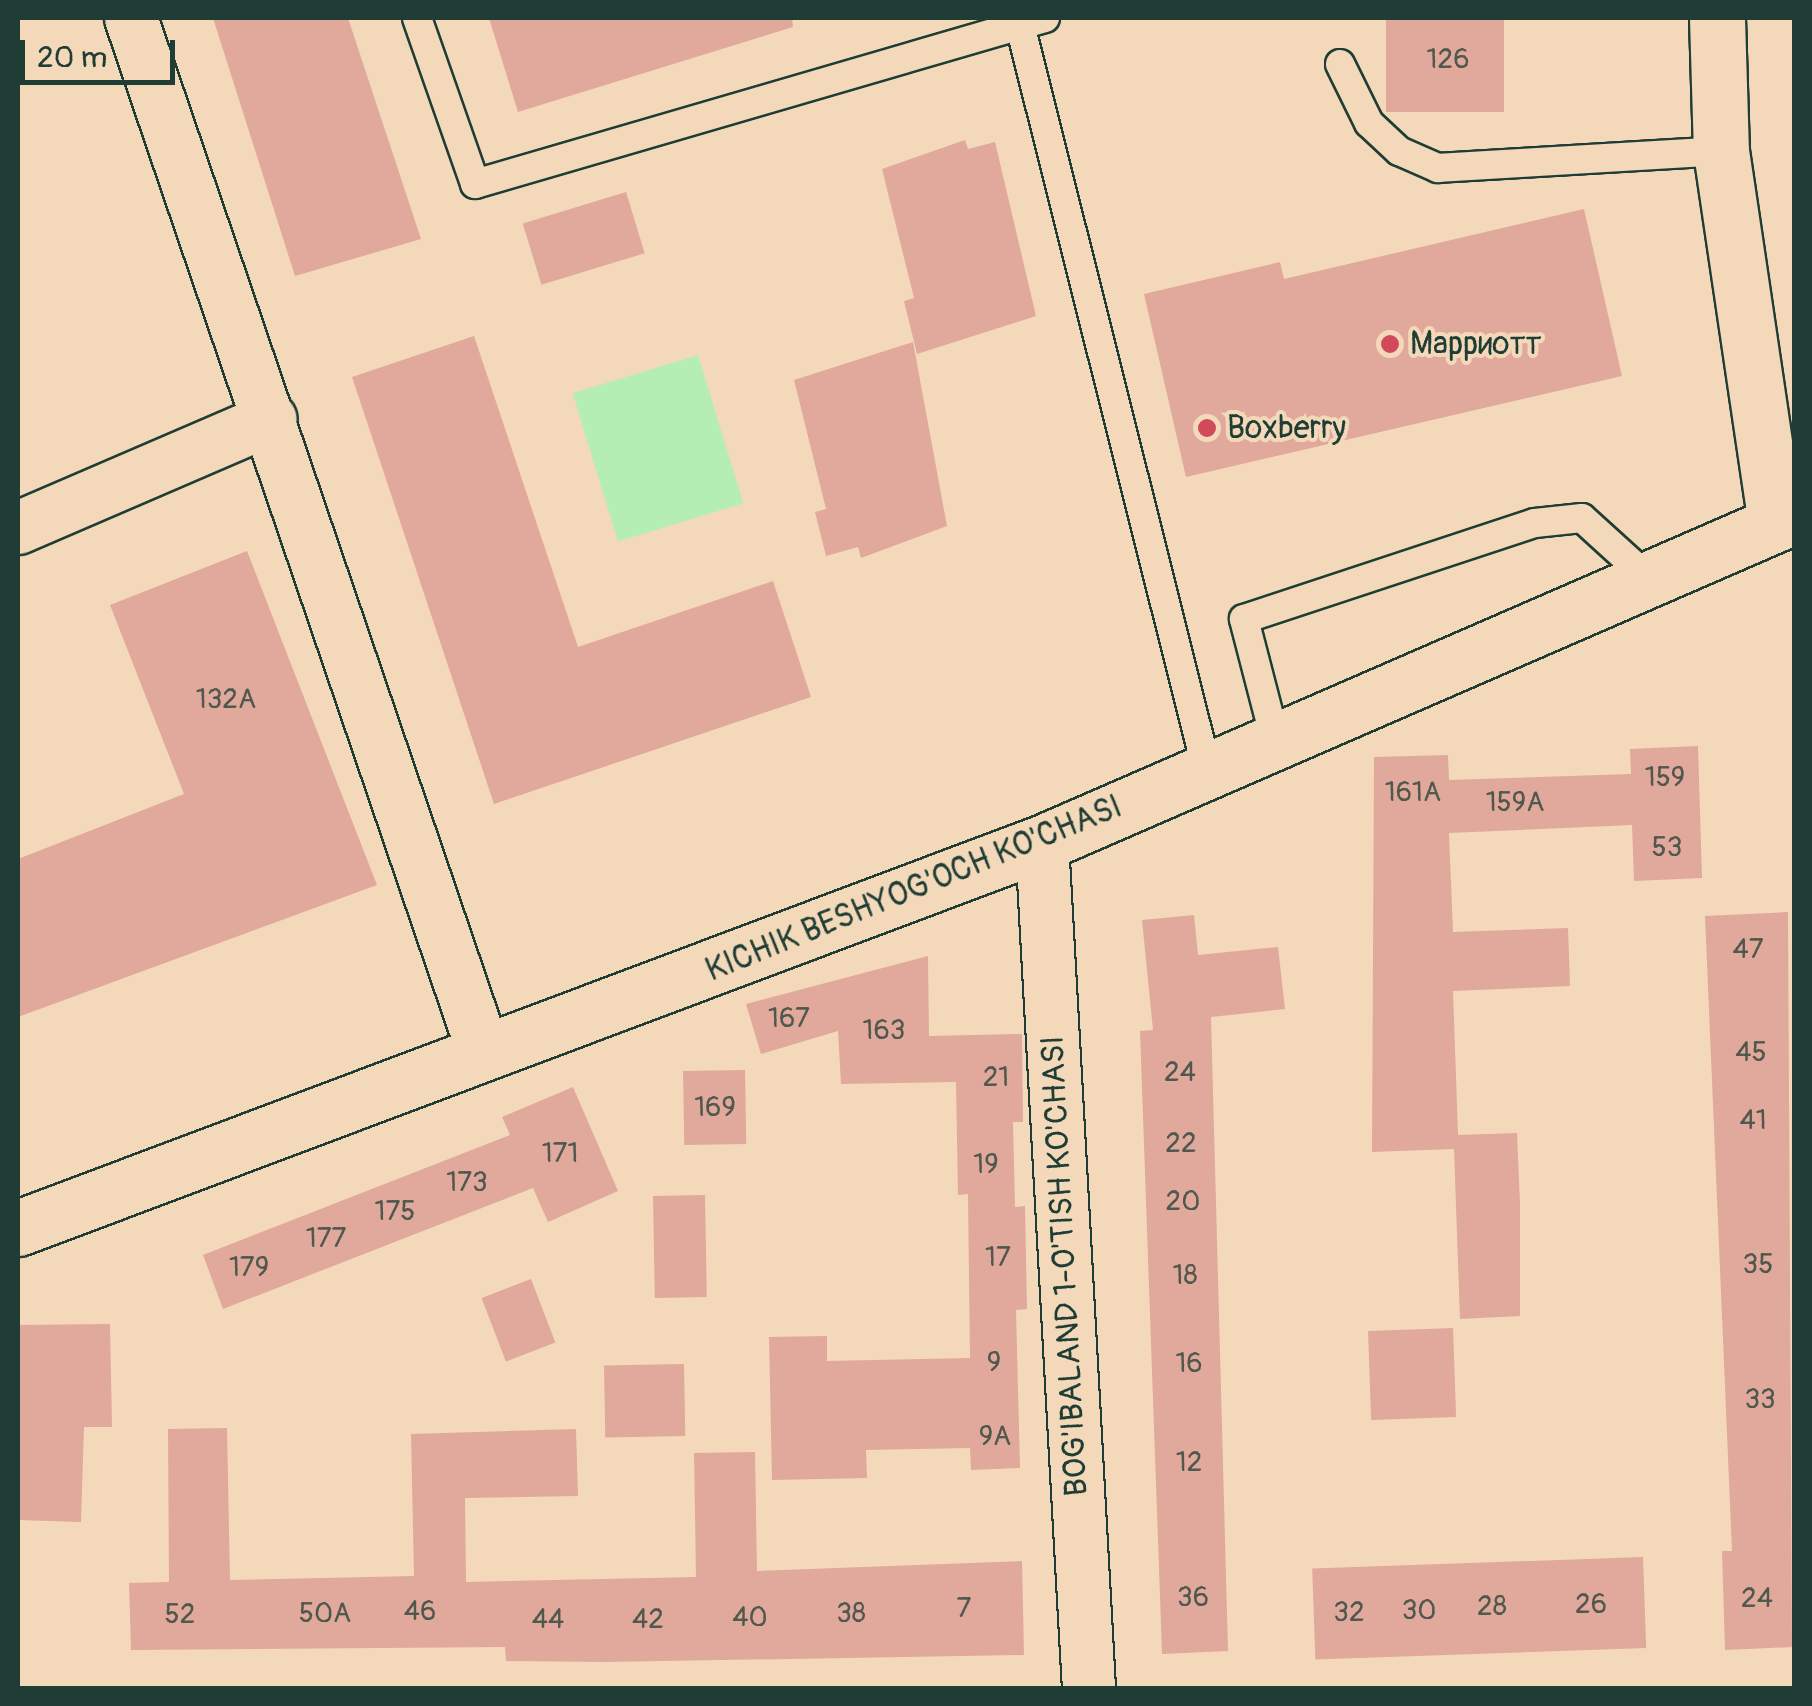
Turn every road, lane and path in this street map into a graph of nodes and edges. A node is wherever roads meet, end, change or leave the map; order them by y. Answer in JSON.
{"nodes":[{"id":1,"x":131,"y":18,"type":"edge"},
{"id":2,"x":417,"y":18,"type":"edge"},
{"id":3,"x":1717,"y":18,"type":"edge"},
{"id":4,"x":1033,"y":21,"type":"edge"},
{"id":5,"x":1340,"y":64,"type":"dead end"},
{"id":6,"x":1721,"y":152,"type":"junction"},
{"id":7,"x":271,"y":418,"type":"junction"},
{"id":8,"x":1785,"y":517,"type":"edge"},
{"id":9,"x":18,"y":528,"type":"edge"},
{"id":10,"x":1646,"y":576,"type":"junction"},
{"id":11,"x":1276,"y":740,"type":"junction"},
{"id":12,"x":1206,"y":770,"type":"junction"},
{"id":13,"x":1042,"y":843,"type":"junction"},
{"id":14,"x":484,"y":1054,"type":"junction"},
{"id":15,"x":18,"y":1228,"type":"edge"},
{"id":16,"x":1089,"y":1688,"type":"edge"}],
"edges":[{"from":1,"to":7,"type":"street"},
{"from":2,"to":4,"type":"lane"},
{"from":3,"to":6,"type":"street"},
{"from":4,"to":12,"type":"lane"},
{"from":5,"to":6,"type":"lane"},
{"from":6,"to":8,"type":"street"},
{"from":7,"to":9,"type":"street"},
{"from":7,"to":14,"type":"street"},
{"from":8,"to":10,"type":"street","name":"KICHIK BESHYOG'OCH KO'CHASI"},
{"from":10,"to":11,"type":"street","name":"KICHIK BESHYOG'OCH KO'CHASI"},
{"from":10,"to":11,"type":"lane"},
{"from":11,"to":12,"type":"street","name":"KICHIK BESHYOG'OCH KO'CHASI"},
{"from":12,"to":13,"type":"street","name":"KICHIK BESHYOG'OCH KO'CHASI"},
{"from":13,"to":14,"type":"street","name":"KICHIK BESHYOG'OCH KO'CHASI"},
{"from":13,"to":16,"type":"street","name":"BOG'IBALAND 1-O'TISH KO'CHASI"},
{"from":14,"to":15,"type":"street","name":"KICHIK BESHYOG'OCH KO'CHASI"}]}
